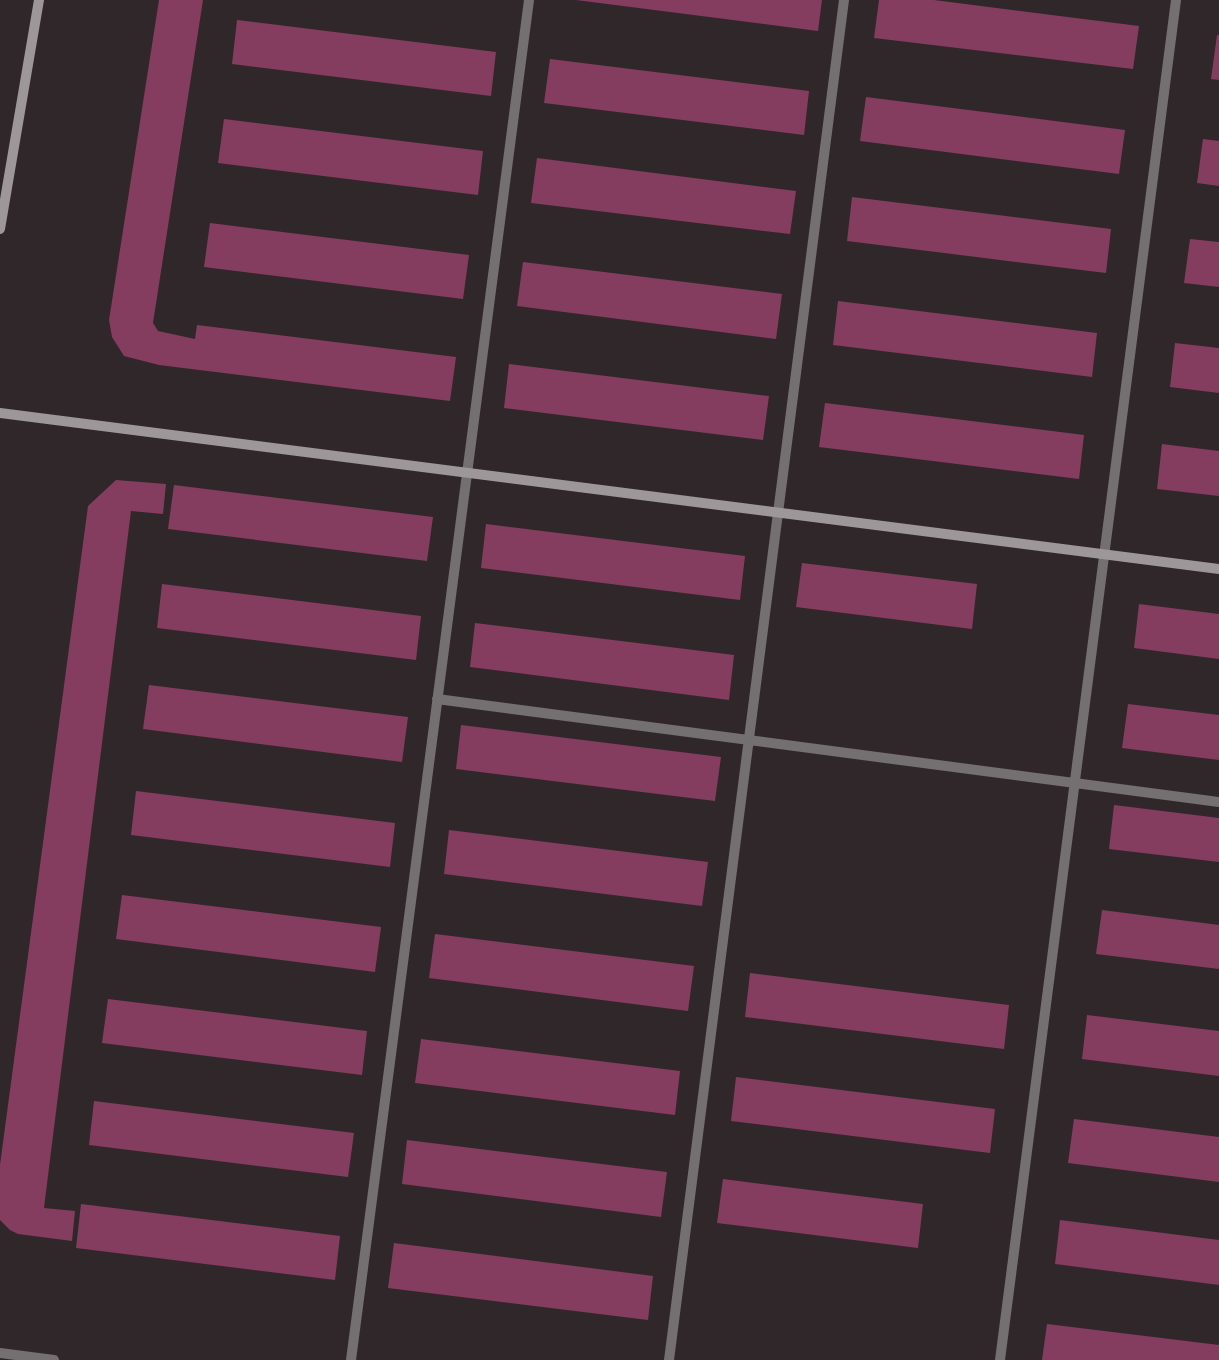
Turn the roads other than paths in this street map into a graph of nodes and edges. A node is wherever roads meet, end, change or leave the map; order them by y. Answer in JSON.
{"nodes":[{"id":1,"x":39,"y":0,"type":"edge"},
{"id":2,"x":529,"y":0,"type":"edge"},
{"id":3,"x":844,"y":0,"type":"edge"},
{"id":4,"x":1176,"y":0,"type":"edge"},
{"id":5,"x":0,"y":229,"type":"edge"},
{"id":6,"x":0,"y":413,"type":"edge"},
{"id":7,"x":467,"y":473,"type":"junction"},
{"id":8,"x":778,"y":512,"type":"junction"},
{"id":9,"x":1104,"y":554,"type":"junction"},
{"id":10,"x":1219,"y":569,"type":"edge"},
{"id":11,"x":437,"y":699,"type":"junction"},
{"id":12,"x":1219,"y":802,"type":"edge"},
{"id":13,"x":0,"y":1353,"type":"edge"},
{"id":14,"x":54,"y":1360,"type":"edge"},
{"id":15,"x":351,"y":1360,"type":"edge"},
{"id":16,"x":668,"y":1360,"type":"edge"},
{"id":17,"x":1000,"y":1360,"type":"edge"}],
"edges":[{"from":1,"to":5,"type":"street"},
{"from":2,"to":7,"type":"street"},
{"from":3,"to":8,"type":"street"},
{"from":4,"to":9,"type":"street"},
{"from":6,"to":7,"type":"street"},
{"from":7,"to":8,"type":"street"},
{"from":7,"to":11,"type":"street"},
{"from":8,"to":9,"type":"street"},
{"from":8,"to":16,"type":"street"},
{"from":9,"to":10,"type":"street"},
{"from":9,"to":17,"type":"street"},
{"from":11,"to":12,"type":"street"},
{"from":11,"to":15,"type":"street"},
{"from":13,"to":14,"type":"street"}]}
